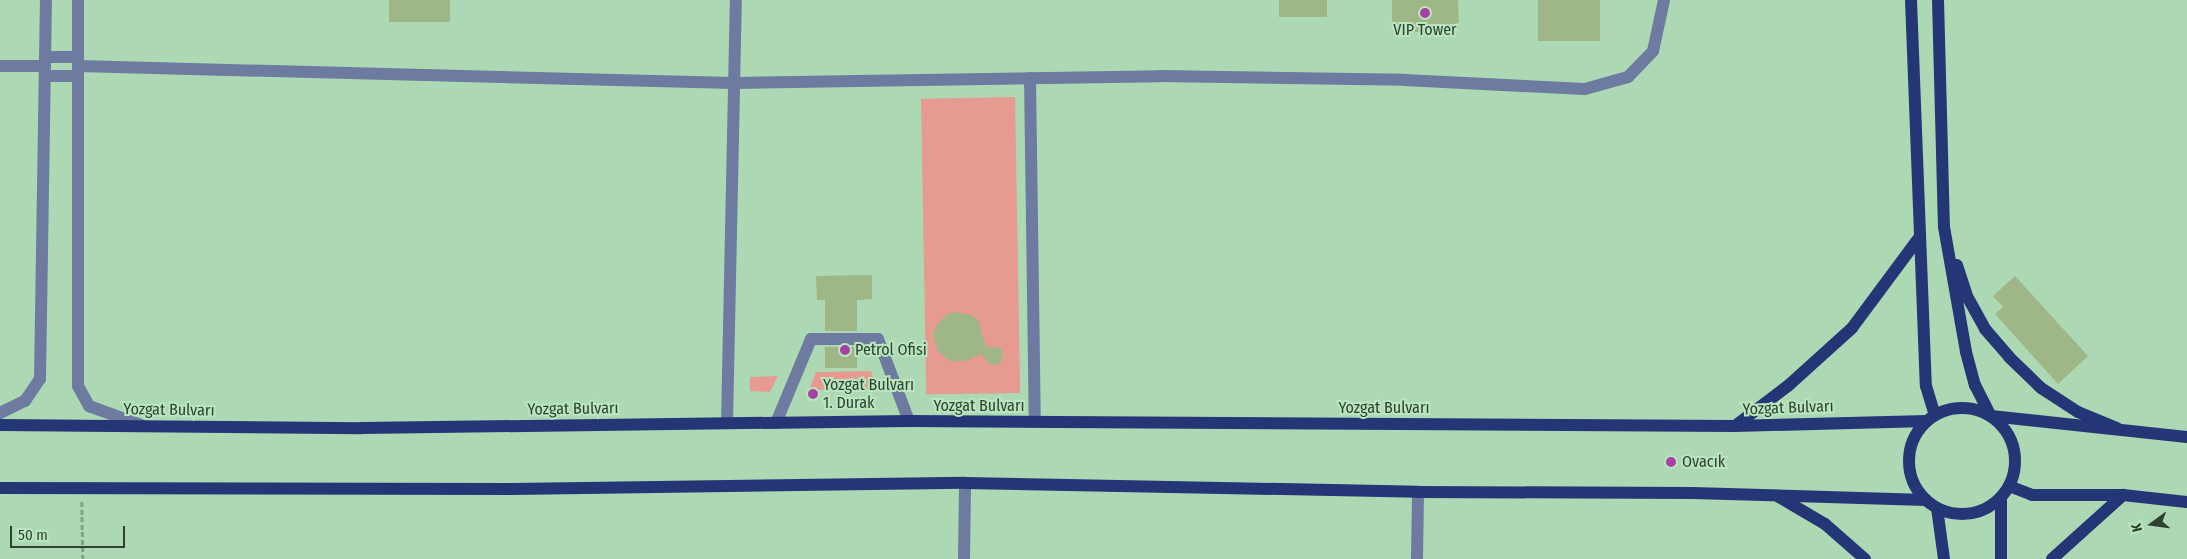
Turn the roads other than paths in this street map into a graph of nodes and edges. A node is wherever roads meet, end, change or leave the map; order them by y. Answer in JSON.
{"nodes":[{"id":1,"x":46,"y":0,"type":"edge"},
{"id":2,"x":78,"y":0,"type":"edge"},
{"id":3,"x":736,"y":0,"type":"edge"},
{"id":4,"x":1664,"y":0,"type":"edge"},
{"id":5,"x":1911,"y":0,"type":"edge"},
{"id":6,"x":1938,"y":0,"type":"edge"},
{"id":7,"x":0,"y":66,"type":"edge"},
{"id":8,"x":45,"y":66,"type":"junction"},
{"id":9,"x":78,"y":66,"type":"junction"},
{"id":10,"x":1030,"y":78,"type":"junction"},
{"id":11,"x":733,"y":83,"type":"junction"},
{"id":12,"x":1944,"y":227,"type":"junction"},
{"id":13,"x":1918,"y":239,"type":"junction"},
{"id":14,"x":0,"y":414,"type":"edge"},
{"id":15,"x":1991,"y":416,"type":"junction"},
{"id":16,"x":1931,"y":418,"type":"junction"},
{"id":17,"x":909,"y":422,"type":"junction"},
{"id":18,"x":1034,"y":422,"type":"junction"},
{"id":19,"x":776,"y":423,"type":"junction"},
{"id":20,"x":728,"y":424,"type":"junction"},
{"id":21,"x":0,"y":425,"type":"edge"},
{"id":22,"x":143,"y":426,"type":"junction"},
{"id":23,"x":1735,"y":426,"type":"junction"},
{"id":24,"x":2117,"y":428,"type":"junction"},
{"id":25,"x":2187,"y":437,"type":"edge"},
{"id":26,"x":965,"y":483,"type":"junction"},
{"id":27,"x":2009,"y":486,"type":"junction"},
{"id":28,"x":0,"y":488,"type":"edge"},
{"id":29,"x":1418,"y":492,"type":"junction"},
{"id":30,"x":2123,"y":495,"type":"junction"},
{"id":31,"x":1777,"y":496,"type":"junction"},
{"id":32,"x":2001,"y":498,"type":"junction"},
{"id":33,"x":1926,"y":500,"type":"junction"},
{"id":34,"x":2187,"y":502,"type":"edge"},
{"id":35,"x":1937,"y":508,"type":"junction"},
{"id":36,"x":964,"y":559,"type":"edge"},
{"id":37,"x":1417,"y":559,"type":"edge"},
{"id":38,"x":1865,"y":559,"type":"edge"},
{"id":39,"x":1944,"y":559,"type":"edge"},
{"id":40,"x":2002,"y":559,"type":"edge"},
{"id":41,"x":2052,"y":559,"type":"edge"}],
"edges":[{"from":1,"to":8,"type":"street"},
{"from":2,"to":9,"type":"street"},
{"from":3,"to":11,"type":"street"},
{"from":4,"to":10,"type":"street"},
{"from":5,"to":13,"type":"main road"},
{"from":6,"to":12,"type":"main road"},
{"from":7,"to":8,"type":"street"},
{"from":8,"to":9,"type":"street"},
{"from":8,"to":9,"type":"street"},
{"from":8,"to":14,"type":"street"},
{"from":9,"to":11,"type":"street"},
{"from":9,"to":22,"type":"street"},
{"from":10,"to":11,"type":"street"},
{"from":10,"to":18,"type":"street"},
{"from":11,"to":20,"type":"street"},
{"from":12,"to":15,"type":"main road"},
{"from":12,"to":24,"type":"main road"},
{"from":13,"to":16,"type":"main road"},
{"from":13,"to":23,"type":"main road"},
{"from":15,"to":16,"type":"main road"},
{"from":15,"to":24,"type":"main road"},
{"from":15,"to":27,"type":"main road"},
{"from":16,"to":23,"type":"main road","name":"Yozgat Bulvarı"},
{"from":16,"to":33,"type":"main road"},
{"from":17,"to":18,"type":"main road","name":"Yozgat Bulvarı"},
{"from":17,"to":19,"type":"main road","name":"Yozgat Bulvarı"},
{"from":17,"to":19,"type":"street"},
{"from":18,"to":23,"type":"main road","name":"Yozgat Bulvarı"},
{"from":19,"to":20,"type":"main road","name":"Yozgat Bulvarı"},
{"from":20,"to":22,"type":"main road","name":"Yozgat Bulvarı"},
{"from":21,"to":22,"type":"main road","name":"Yozgat Bulvarı"},
{"from":24,"to":25,"type":"main road"},
{"from":26,"to":28,"type":"main road"},
{"from":26,"to":29,"type":"main road"},
{"from":26,"to":36,"type":"street"},
{"from":27,"to":30,"type":"main road"},
{"from":27,"to":32,"type":"main road"},
{"from":29,"to":31,"type":"main road"},
{"from":29,"to":37,"type":"street"},
{"from":30,"to":34,"type":"main road"},
{"from":30,"to":41,"type":"main road"},
{"from":31,"to":33,"type":"main road"},
{"from":31,"to":38,"type":"main road"},
{"from":32,"to":35,"type":"main road"},
{"from":32,"to":40,"type":"main road"},
{"from":33,"to":35,"type":"main road"},
{"from":35,"to":39,"type":"main road"}]}
